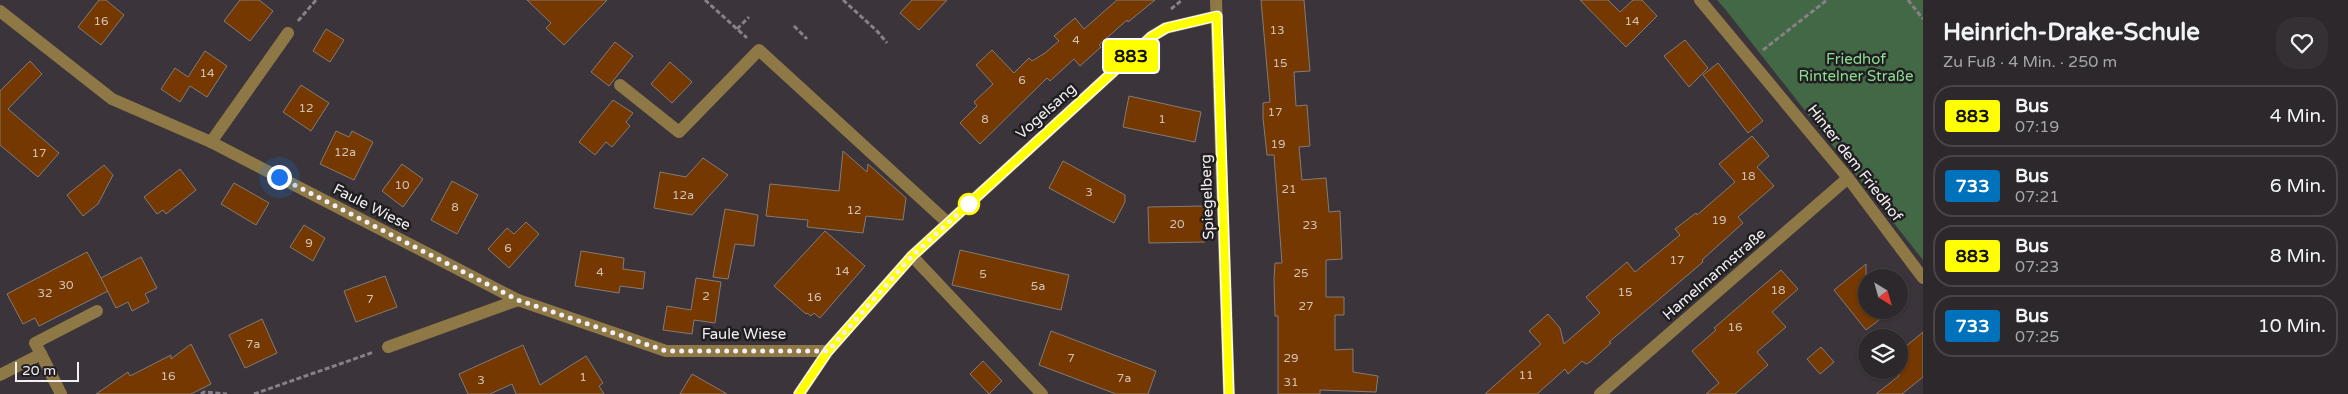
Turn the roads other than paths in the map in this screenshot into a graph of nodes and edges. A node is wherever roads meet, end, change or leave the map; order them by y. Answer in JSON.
{"nodes":[{"id":1,"x":1216,"y":0,"type":"edge"},
{"id":2,"x":1700,"y":0,"type":"edge"},
{"id":3,"x":0,"y":11,"type":"edge"},
{"id":4,"x":1217,"y":16,"type":"junction"},
{"id":5,"x":288,"y":33,"type":"road end"},
{"id":6,"x":620,"y":85,"type":"dead end"},
{"id":7,"x":211,"y":142,"type":"junction"},
{"id":8,"x":1848,"y":178,"type":"junction"},
{"id":9,"x":948,"y":223,"type":"junction"},
{"id":10,"x":912,"y":256,"type":"junction"},
{"id":11,"x":1923,"y":278,"type":"edge"},
{"id":12,"x":518,"y":300,"type":"junction"},
{"id":13,"x":97,"y":311,"type":"dead end"},
{"id":14,"x":388,"y":347,"type":"road end"},
{"id":15,"x":828,"y":351,"type":"junction"},
{"id":16,"x":41,"y":354,"type":"junction"},
{"id":17,"x":0,"y":375,"type":"edge"},
{"id":18,"x":61,"y":394,"type":"edge"},
{"id":19,"x":799,"y":394,"type":"edge"},
{"id":20,"x":1042,"y":394,"type":"edge"},
{"id":21,"x":1229,"y":394,"type":"edge"},
{"id":22,"x":1600,"y":394,"type":"edge"}],
"edges":[{"from":1,"to":4,"type":"street","name":"Spiegelberg"},
{"from":2,"to":8,"type":"street","name":"Hinter dem Friedhof"},
{"from":3,"to":7,"type":"street","name":"Faule Wiese"},
{"from":4,"to":9,"type":"street","name":"Vogelsang"},
{"from":4,"to":21,"type":"street","name":"Spiegelberg"},
{"from":5,"to":7,"type":"street"},
{"from":6,"to":9,"type":"street"},
{"from":7,"to":12,"type":"street","name":"Faule Wiese"},
{"from":8,"to":11,"type":"street","name":"Hinter dem Friedhof"},
{"from":8,"to":22,"type":"street","name":"Hamelmannstraße"},
{"from":9,"to":10,"type":"street","name":"Vogelsang"},
{"from":10,"to":15,"type":"street","name":"Vogelsang"},
{"from":10,"to":20,"type":"street"},
{"from":12,"to":14,"type":"street"},
{"from":12,"to":15,"type":"street","name":"Faule Wiese"},
{"from":13,"to":16,"type":"street"},
{"from":15,"to":19,"type":"street","name":"Vogelsang"},
{"from":16,"to":17,"type":"street"},
{"from":16,"to":18,"type":"street"}]}
